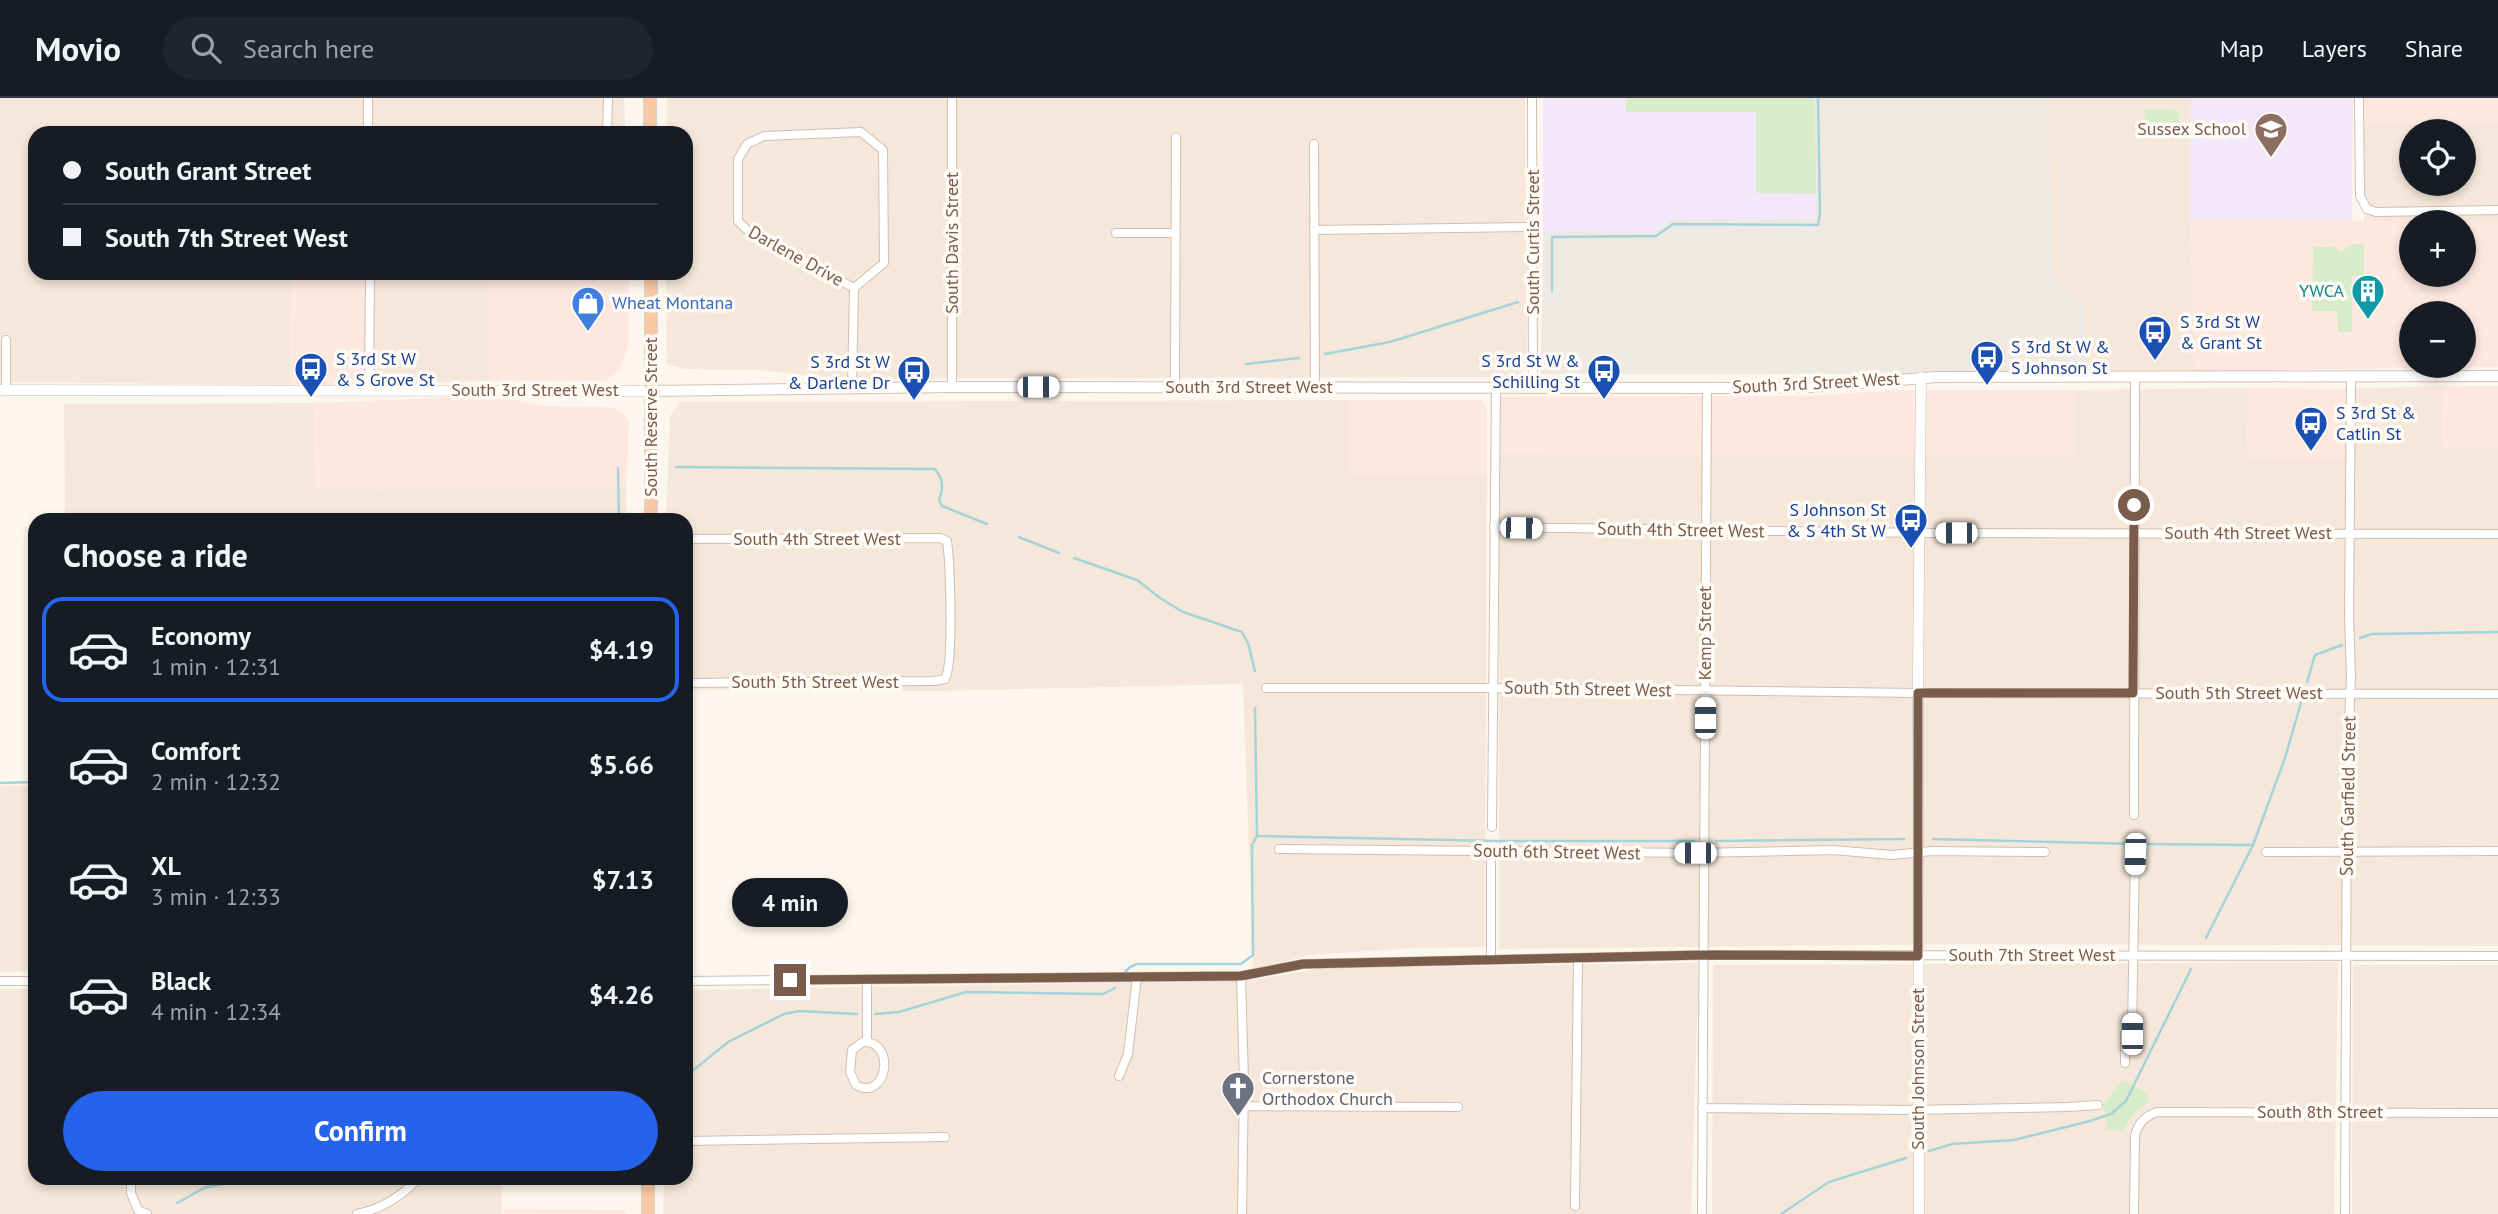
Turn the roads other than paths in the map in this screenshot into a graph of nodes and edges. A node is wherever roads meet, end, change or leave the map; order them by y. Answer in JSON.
{"nodes":[{"id":1,"x":368,"y":98,"type":"edge"},
{"id":2,"x":608,"y":98,"type":"edge"},
{"id":3,"x":650,"y":98,"type":"edge"},
{"id":4,"x":952,"y":98,"type":"edge"},
{"id":5,"x":1532,"y":98,"type":"edge"},
{"id":6,"x":2359,"y":98,"type":"edge"},
{"id":7,"x":368,"y":126,"type":"edge"},
{"id":8,"x":607,"y":126,"type":"edge"},
{"id":9,"x":650,"y":126,"type":"edge"},
{"id":10,"x":1176,"y":137,"type":"dead end"},
{"id":11,"x":1314,"y":144,"type":"dead end"},
{"id":12,"x":2498,"y":210,"type":"edge"},
{"id":13,"x":1533,"y":227,"type":"junction"},
{"id":14,"x":1314,"y":230,"type":"junction"},
{"id":15,"x":1116,"y":233,"type":"dead end"},
{"id":16,"x":1175,"y":233,"type":"junction"},
{"id":17,"x":370,"y":280,"type":"edge"},
{"id":18,"x":651,"y":280,"type":"edge"},
{"id":19,"x":854,"y":288,"type":"junction"},
{"id":20,"x":6,"y":340,"type":"dead end"},
{"id":21,"x":2498,"y":376,"type":"edge"},
{"id":22,"x":1921,"y":377,"type":"junction"},
{"id":23,"x":2135,"y":377,"type":"junction"},
{"id":24,"x":2351,"y":377,"type":"junction"},
{"id":25,"x":1496,"y":386,"type":"junction"},
{"id":26,"x":952,"y":387,"type":"junction"},
{"id":27,"x":1315,"y":387,"type":"junction"},
{"id":28,"x":1533,"y":387,"type":"junction"},
{"id":29,"x":1707,"y":387,"type":"junction"},
{"id":30,"x":852,"y":388,"type":"junction"},
{"id":31,"x":1175,"y":388,"type":"junction"},
{"id":32,"x":3,"y":390,"type":"edge"},
{"id":33,"x":369,"y":390,"type":"junction"},
{"id":34,"x":651,"y":391,"type":"junction"},
{"id":35,"x":651,"y":513,"type":"edge"},
{"id":36,"x":1494,"y":527,"type":"junction"},
{"id":37,"x":1705,"y":530,"type":"junction"},
{"id":38,"x":1919,"y":532,"type":"junction"},
{"id":39,"x":2134,"y":532,"type":"junction"},
{"id":40,"x":2349,"y":534,"type":"junction"},
{"id":41,"x":2498,"y":534,"type":"edge"},
{"id":42,"x":693,"y":540,"type":"edge"},
{"id":43,"x":945,"y":679,"type":"joint"},
{"id":44,"x":693,"y":682,"type":"edge"},
{"id":45,"x":1266,"y":688,"type":"dead end"},
{"id":46,"x":1494,"y":688,"type":"junction"},
{"id":47,"x":1704,"y":691,"type":"junction"},
{"id":48,"x":1918,"y":693,"type":"junction"},
{"id":49,"x":2133,"y":693,"type":"junction"},
{"id":50,"x":2351,"y":693,"type":"junction"},
{"id":51,"x":2498,"y":694,"type":"edge"},
{"id":52,"x":2134,"y":815,"type":"dead end"},
{"id":53,"x":1493,"y":827,"type":"dead end"},
{"id":54,"x":1279,"y":849,"type":"dead end"},
{"id":55,"x":1492,"y":851,"type":"junction"},
{"id":56,"x":2135,"y":851,"type":"dead end"},
{"id":57,"x":1705,"y":852,"type":"junction"},
{"id":58,"x":2045,"y":852,"type":"dead end"},
{"id":59,"x":2266,"y":852,"type":"dead end"},
{"id":60,"x":2347,"y":852,"type":"junction"},
{"id":61,"x":2498,"y":852,"type":"edge"},
{"id":62,"x":1919,"y":853,"type":"junction"},
{"id":63,"x":1704,"y":955,"type":"junction"},
{"id":64,"x":2133,"y":955,"type":"junction"},
{"id":65,"x":2346,"y":955,"type":"junction"},
{"id":66,"x":1918,"y":956,"type":"junction"},
{"id":67,"x":2498,"y":956,"type":"edge"},
{"id":68,"x":1578,"y":959,"type":"junction"},
{"id":69,"x":1491,"y":960,"type":"junction"},
{"id":70,"x":1241,"y":976,"type":"junction"},
{"id":71,"x":1137,"y":977,"type":"junction"},
{"id":72,"x":867,"y":979,"type":"junction"},
{"id":73,"x":28,"y":981,"type":"edge"},
{"id":74,"x":693,"y":981,"type":"edge"},
{"id":75,"x":0,"y":982,"type":"edge"},
{"id":76,"x":867,"y":1041,"type":"junction"},
{"id":77,"x":2125,"y":1063,"type":"dead end"},
{"id":78,"x":1119,"y":1076,"type":"dead end"},
{"id":79,"x":2098,"y":1105,"type":"dead end"},
{"id":80,"x":1243,"y":1106,"type":"junction"},
{"id":81,"x":1458,"y":1107,"type":"dead end"},
{"id":82,"x":1702,"y":1108,"type":"junction"},
{"id":83,"x":1918,"y":1110,"type":"junction"},
{"id":84,"x":2344,"y":1112,"type":"junction"},
{"id":85,"x":2498,"y":1113,"type":"edge"},
{"id":86,"x":945,"y":1137,"type":"dead end"},
{"id":87,"x":693,"y":1141,"type":"edge"},
{"id":88,"x":131,"y":1185,"type":"edge"},
{"id":89,"x":413,"y":1185,"type":"edge"},
{"id":90,"x":648,"y":1185,"type":"edge"},
{"id":91,"x":1575,"y":1206,"type":"dead end"},
{"id":92,"x":147,"y":1214,"type":"edge"},
{"id":93,"x":357,"y":1214,"type":"edge"},
{"id":94,"x":648,"y":1214,"type":"edge"},
{"id":95,"x":1242,"y":1214,"type":"edge"},
{"id":96,"x":1702,"y":1214,"type":"edge"},
{"id":97,"x":1919,"y":1214,"type":"edge"},
{"id":98,"x":2134,"y":1214,"type":"edge"},
{"id":99,"x":2345,"y":1214,"type":"edge"}],
"edges":[{"from":1,"to":7,"type":"street"},
{"from":2,"to":8,"type":"street"},
{"from":3,"to":9,"type":"highway"},
{"from":4,"to":26,"type":"street","name":"South Davis Street"},
{"from":5,"to":13,"type":"street","name":"South Curtis Street"},
{"from":6,"to":12,"type":"street"},
{"from":10,"to":16,"type":"street"},
{"from":11,"to":14,"type":"street"},
{"from":13,"to":14,"type":"street"},
{"from":13,"to":28,"type":"street","name":"South Curtis Street"},
{"from":14,"to":27,"type":"street"},
{"from":15,"to":16,"type":"street"},
{"from":16,"to":31,"type":"street"},
{"from":17,"to":33,"type":"street"},
{"from":18,"to":34,"type":"highway","name":"South Reserve Street"},
{"from":19,"to":19,"type":"street","name":"Darlene Drive"},
{"from":19,"to":30,"type":"street","name":"Darlene Drive"},
{"from":20,"to":32,"type":"street"},
{"from":21,"to":24,"type":"main road","name":"South 3rd Street West"},
{"from":22,"to":23,"type":"main road","name":"South 3rd Street West"},
{"from":22,"to":29,"type":"main road","name":"South 3rd Street West"},
{"from":22,"to":38,"type":"street","name":"South Johnson Street"},
{"from":23,"to":24,"type":"main road","name":"South 3rd Street West"},
{"from":23,"to":39,"type":"street"},
{"from":24,"to":40,"type":"street","name":"South Garfield Street"},
{"from":25,"to":27,"type":"main road","name":"South 3rd Street West"},
{"from":25,"to":28,"type":"main road","name":"South 3rd Street West"},
{"from":25,"to":36,"type":"street"},
{"from":26,"to":30,"type":"main road","name":"South 3rd Street West"},
{"from":26,"to":31,"type":"main road","name":"South 3rd Street West"},
{"from":27,"to":31,"type":"main road","name":"South 3rd Street West"},
{"from":28,"to":29,"type":"main road","name":"South 3rd Street West"},
{"from":29,"to":37,"type":"street","name":"Kemp Street"},
{"from":30,"to":34,"type":"main road","name":"South 3rd Street West"},
{"from":32,"to":33,"type":"street","name":"South 3rd Street West"},
{"from":33,"to":34,"type":"street","name":"South 3rd Street West"},
{"from":34,"to":35,"type":"highway","name":"South Reserve Street"},
{"from":36,"to":37,"type":"street","name":"South 4th Street West"},
{"from":36,"to":46,"type":"street"},
{"from":37,"to":38,"type":"street","name":"South 4th Street West"},
{"from":37,"to":47,"type":"street","name":"Kemp Street"},
{"from":38,"to":39,"type":"street","name":"South 4th Street West"},
{"from":38,"to":48,"type":"street","name":"South Johnson Street"},
{"from":39,"to":40,"type":"street","name":"South 4th Street West"},
{"from":39,"to":49,"type":"street"},
{"from":40,"to":41,"type":"street","name":"South 4th Street West"},
{"from":40,"to":50,"type":"street","name":"South Garfield Street"},
{"from":42,"to":43,"type":"street","name":"South 4th Street West"},
{"from":43,"to":44,"type":"street","name":"South 5th Street West"},
{"from":45,"to":46,"type":"street","name":"South 5th Street West"},
{"from":46,"to":47,"type":"street","name":"South 5th Street West"},
{"from":46,"to":53,"type":"street"},
{"from":47,"to":48,"type":"street","name":"South 5th Street West"},
{"from":47,"to":57,"type":"street","name":"Kemp Street"},
{"from":48,"to":49,"type":"street","name":"South 5th Street West"},
{"from":48,"to":62,"type":"street","name":"South Johnson Street"},
{"from":49,"to":50,"type":"street","name":"South 5th Street West"},
{"from":49,"to":52,"type":"street"},
{"from":50,"to":51,"type":"street","name":"South 5th Street West"},
{"from":50,"to":60,"type":"street","name":"South Garfield Street"},
{"from":54,"to":55,"type":"street","name":"South 6th Street West"},
{"from":55,"to":57,"type":"street","name":"South 6th Street West"},
{"from":55,"to":69,"type":"street"},
{"from":56,"to":64,"type":"street"},
{"from":57,"to":62,"type":"street","name":"South 6th Street West"},
{"from":57,"to":63,"type":"street","name":"Kemp Street"},
{"from":58,"to":62,"type":"street","name":"South 6th Street West"},
{"from":59,"to":60,"type":"street"},
{"from":60,"to":61,"type":"street"},
{"from":60,"to":65,"type":"street","name":"South Garfield Street"},
{"from":62,"to":66,"type":"street","name":"South Johnson Street"},
{"from":63,"to":66,"type":"street","name":"South 7th Street West"},
{"from":63,"to":68,"type":"street","name":"South 7th Street West"},
{"from":63,"to":82,"type":"street","name":"Kemp Street"},
{"from":64,"to":65,"type":"street","name":"South 7th Street West"},
{"from":64,"to":66,"type":"street","name":"South 7th Street West"},
{"from":64,"to":77,"type":"street"},
{"from":65,"to":67,"type":"street","name":"South 7th Street West"},
{"from":65,"to":84,"type":"street","name":"South Garfield Street"},
{"from":66,"to":83,"type":"street","name":"South Johnson Street"},
{"from":68,"to":69,"type":"street","name":"South 7th Street West"},
{"from":68,"to":91,"type":"street"},
{"from":69,"to":70,"type":"street","name":"South 7th Street West"},
{"from":70,"to":71,"type":"street","name":"South 7th Street West"},
{"from":70,"to":80,"type":"street"},
{"from":71,"to":72,"type":"street","name":"South 7th Street West"},
{"from":71,"to":78,"type":"street"},
{"from":72,"to":74,"type":"street","name":"South 7th Street West"},
{"from":72,"to":76,"type":"street"},
{"from":73,"to":75,"type":"street"},
{"from":76,"to":76,"type":"street"},
{"from":79,"to":83,"type":"street"},
{"from":80,"to":81,"type":"street"},
{"from":80,"to":95,"type":"street"},
{"from":82,"to":83,"type":"street"},
{"from":82,"to":96,"type":"street","name":"Kemp Street"},
{"from":83,"to":97,"type":"street","name":"South Johnson Street"},
{"from":84,"to":85,"type":"street","name":"South 8th Street"},
{"from":84,"to":98,"type":"street","name":"South 8th Street"},
{"from":84,"to":99,"type":"street","name":"South Garfield Street"},
{"from":86,"to":87,"type":"street"},
{"from":88,"to":92,"type":"street"},
{"from":89,"to":93,"type":"street"},
{"from":90,"to":94,"type":"highway"}]}
